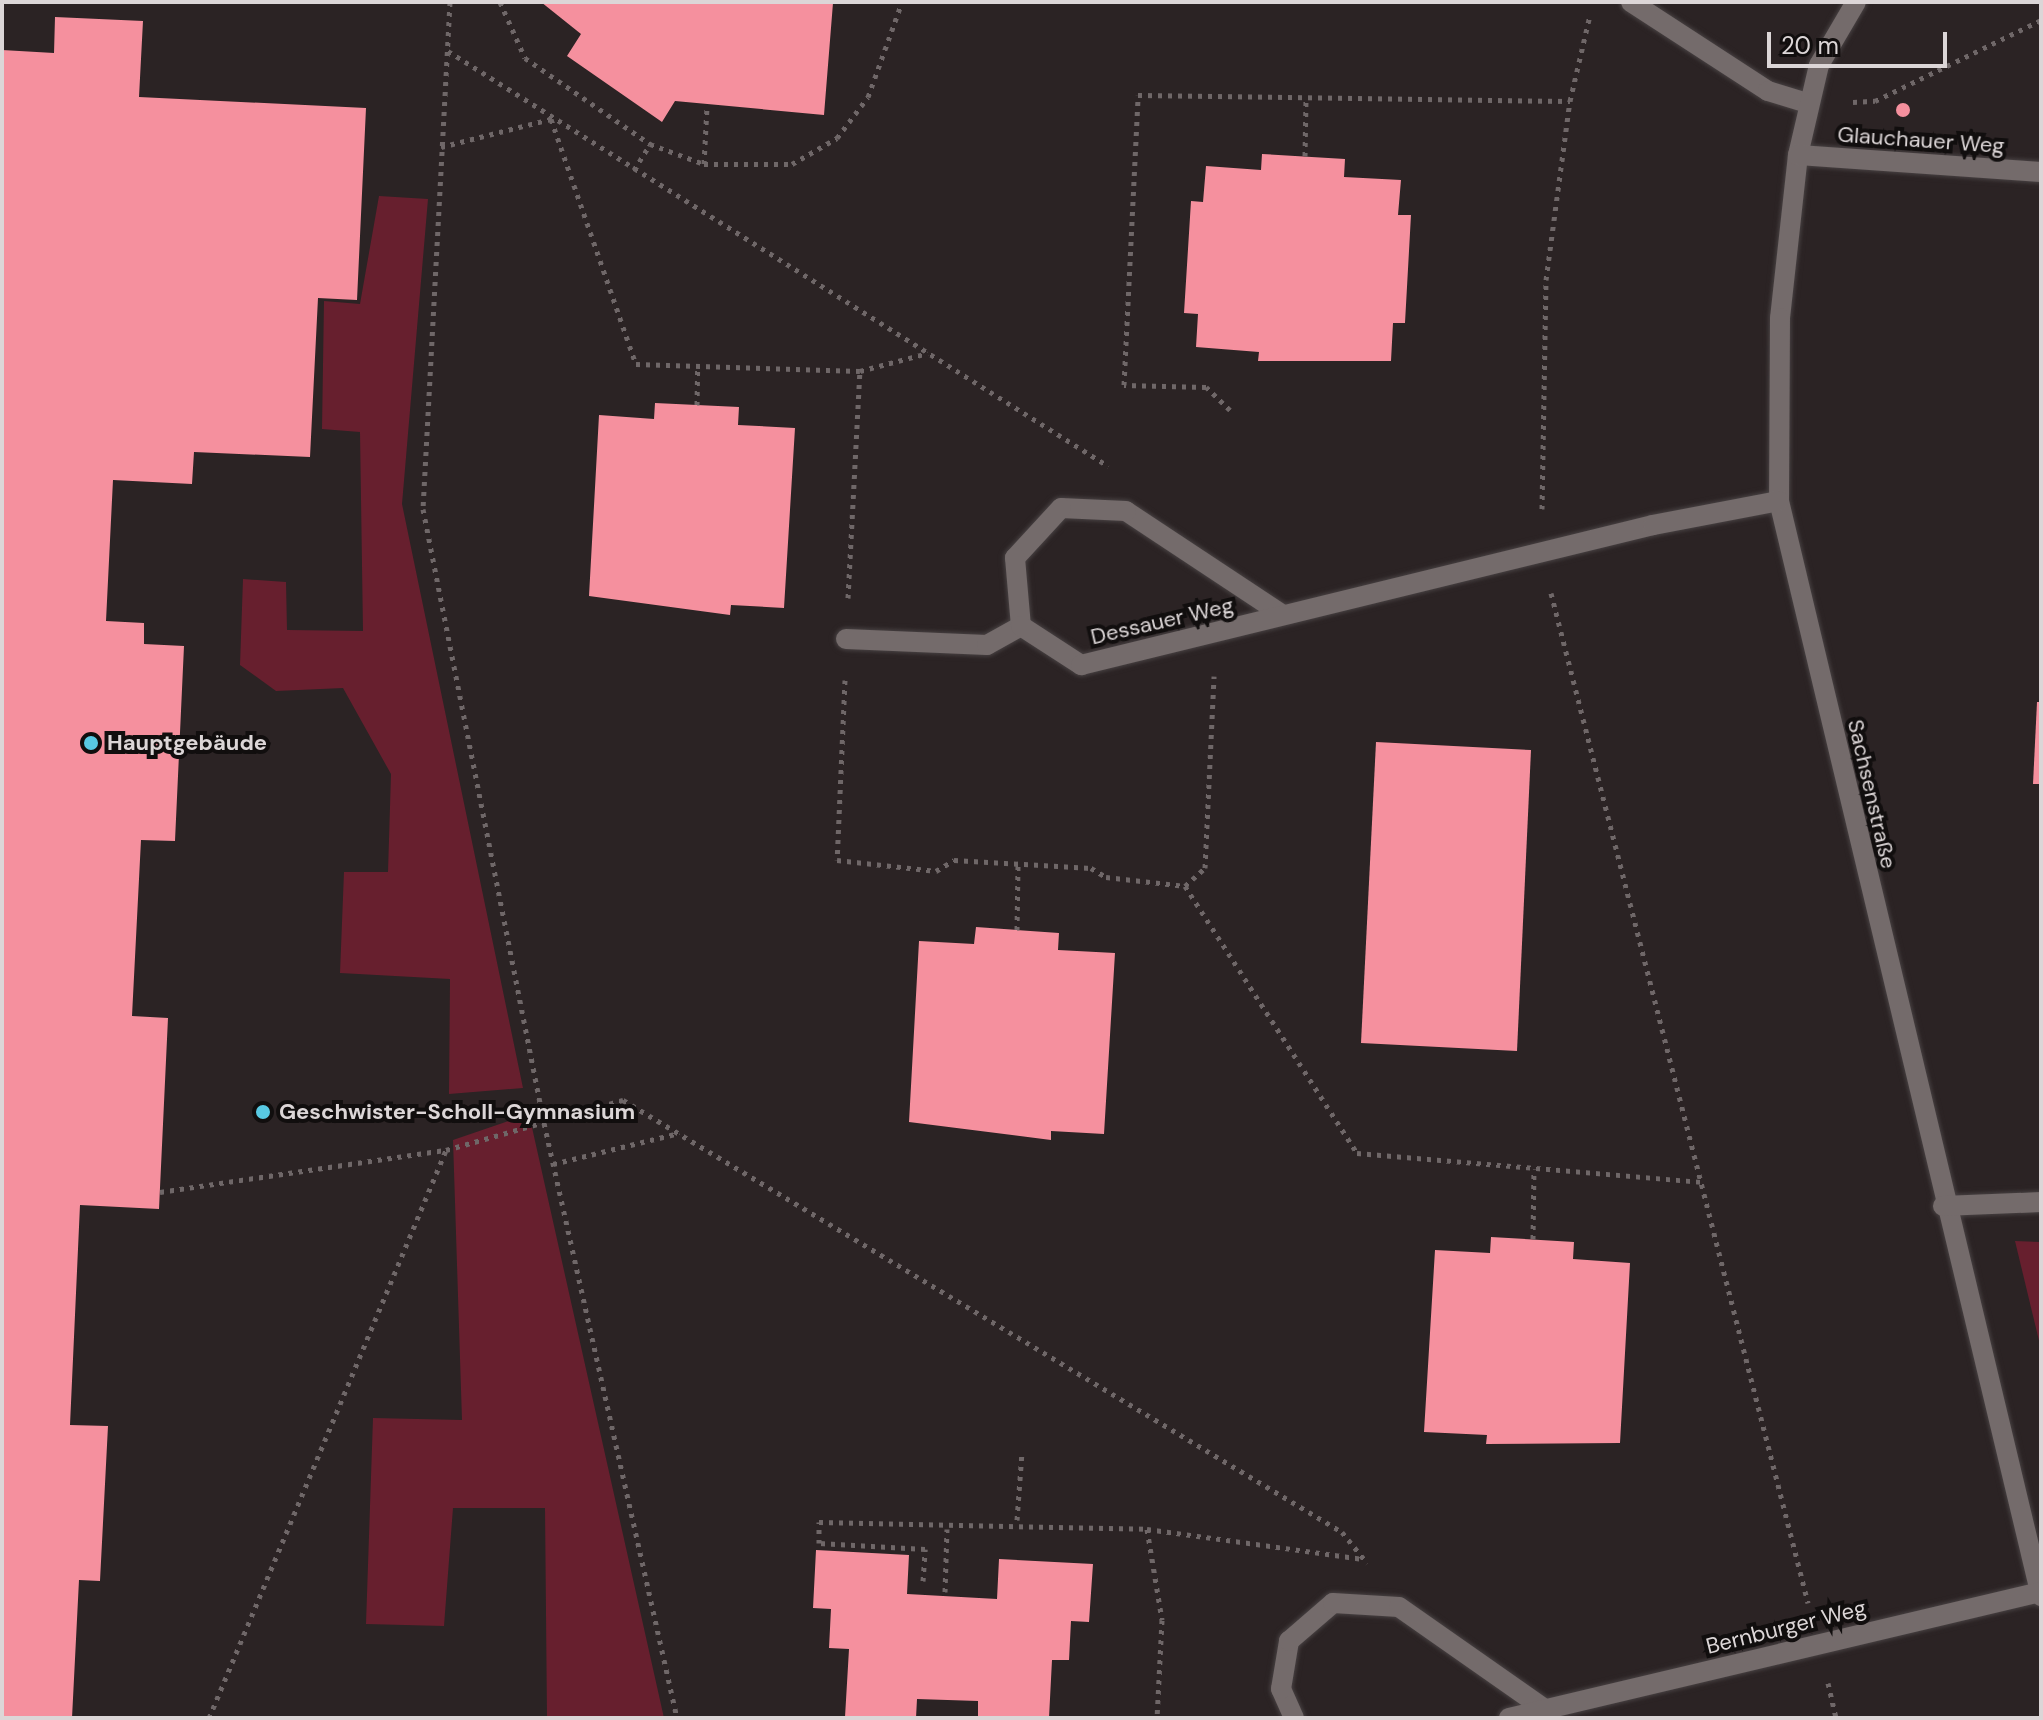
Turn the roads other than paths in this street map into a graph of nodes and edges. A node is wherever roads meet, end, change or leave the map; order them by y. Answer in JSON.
{"nodes":[{"id":1,"x":1631,"y":2,"type":"edge"},
{"id":2,"x":1856,"y":2,"type":"edge"},
{"id":3,"x":1807,"y":103,"type":"junction"},
{"id":4,"x":1798,"y":155,"type":"junction"},
{"id":5,"x":2041,"y":172,"type":"edge"},
{"id":6,"x":1779,"y":501,"type":"junction"},
{"id":7,"x":1283,"y":615,"type":"junction"},
{"id":8,"x":1021,"y":626,"type":"junction"},
{"id":9,"x":846,"y":639,"type":"road end"},
{"id":10,"x":2041,"y":1202,"type":"edge"},
{"id":11,"x":1943,"y":1206,"type":"junction"},
{"id":12,"x":2040,"y":1594,"type":"edge"},
{"id":13,"x":1543,"y":1708,"type":"junction"},
{"id":14,"x":1294,"y":1718,"type":"edge"},
{"id":15,"x":1509,"y":1718,"type":"edge"}],
"edges":[{"from":1,"to":3,"type":"street"},
{"from":2,"to":3,"type":"street","name":"Sachsenstraße"},
{"from":3,"to":4,"type":"street","name":"Sachsenstraße"},
{"from":4,"to":5,"type":"street","name":"Glauchauer Weg"},
{"from":4,"to":6,"type":"street","name":"Sachsenstraße"},
{"from":6,"to":7,"type":"street","name":"Dessauer Weg"},
{"from":6,"to":11,"type":"street","name":"Sachsenstraße"},
{"from":7,"to":8,"type":"street","name":"Dessauer Weg"},
{"from":7,"to":8,"type":"street","name":"Dessauer Weg"},
{"from":8,"to":9,"type":"street"},
{"from":10,"to":11,"type":"street"},
{"from":11,"to":12,"type":"street","name":"Sachsenstraße"},
{"from":12,"to":13,"type":"street","name":"Bernburger Weg"},
{"from":13,"to":14,"type":"street"},
{"from":13,"to":15,"type":"street","name":"Bernburger Weg"}]}
